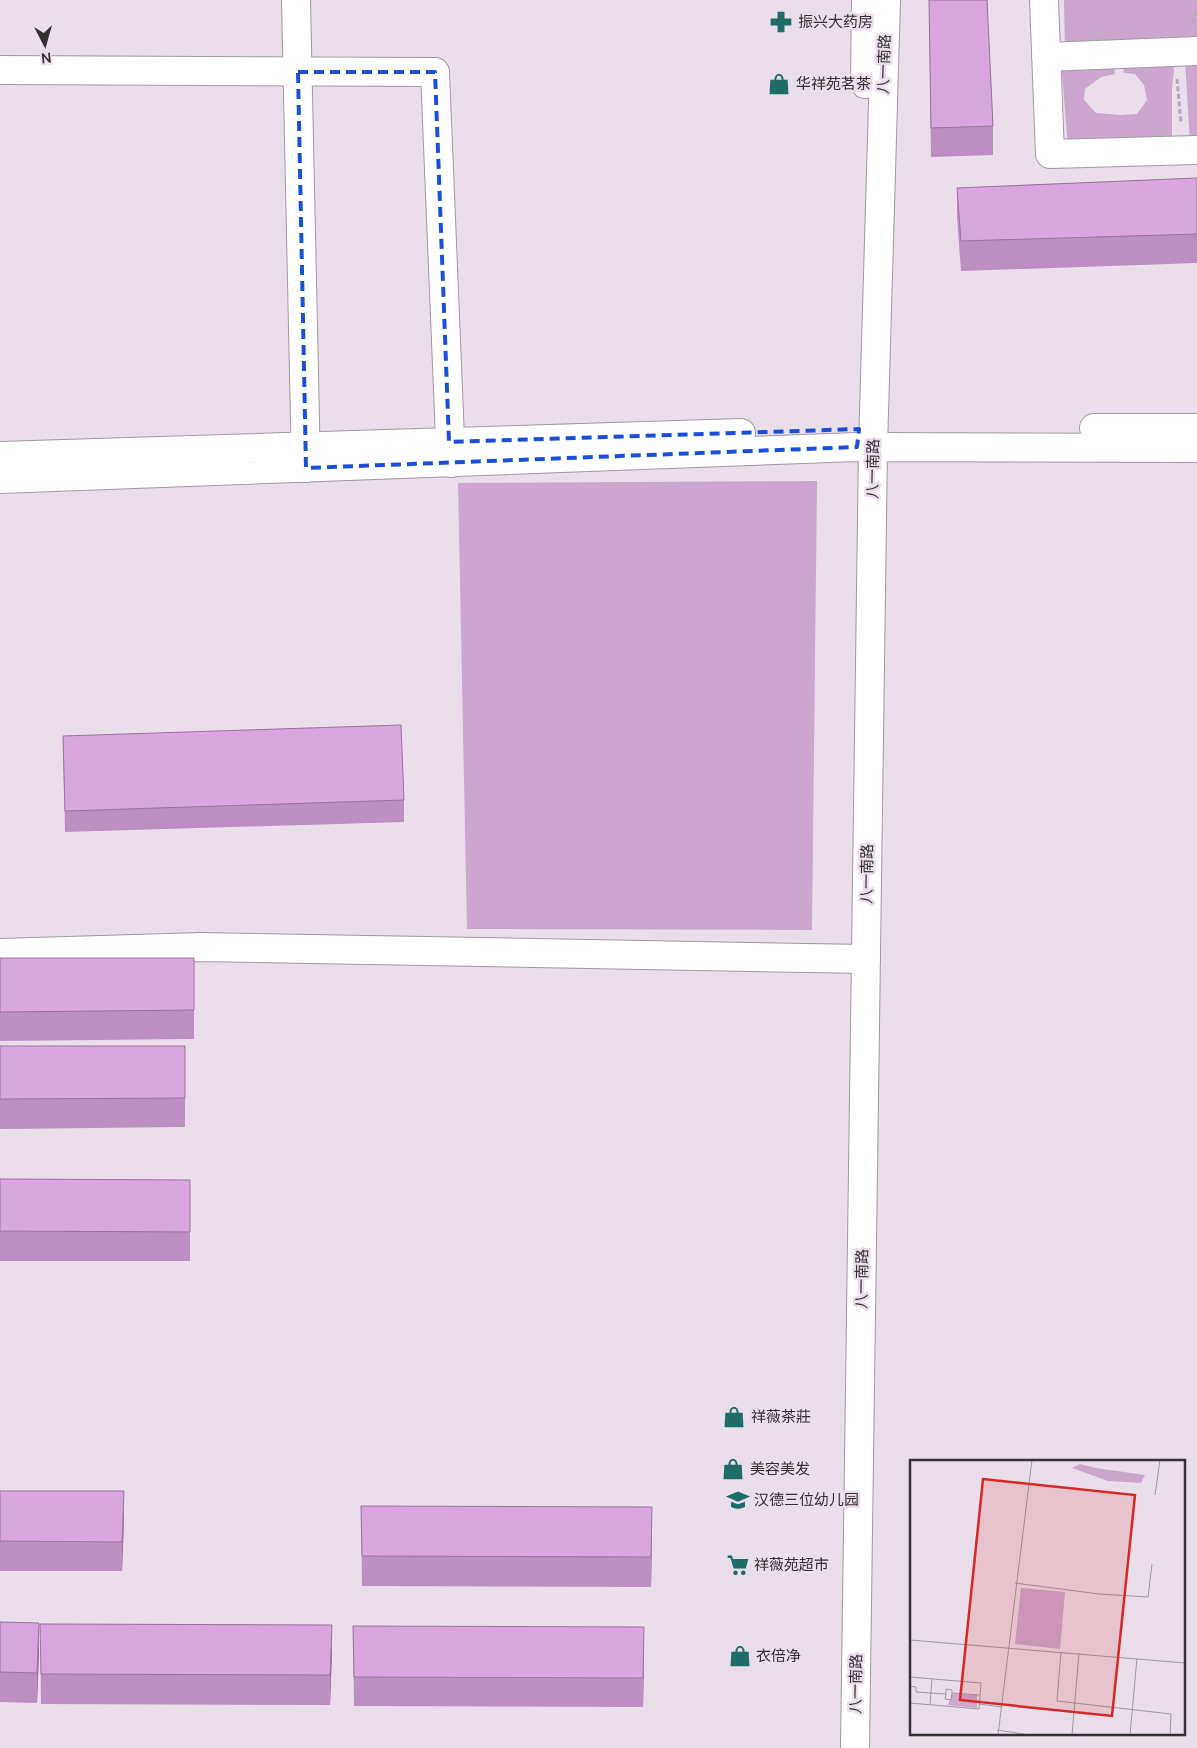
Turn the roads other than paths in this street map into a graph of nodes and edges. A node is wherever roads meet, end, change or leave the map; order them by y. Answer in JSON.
{"nodes":[{"id":1,"x":296,"y":0,"type":"edge"},
{"id":2,"x":866,"y":0,"type":"edge"},
{"id":3,"x":886,"y":0,"type":"edge"},
{"id":4,"x":1044,"y":0,"type":"edge"},
{"id":5,"x":1197,"y":52,"type":"edge"},
{"id":6,"x":1046,"y":57,"type":"junction"},
{"id":7,"x":0,"y":70,"type":"edge"},
{"id":8,"x":298,"y":72,"type":"junction"},
{"id":9,"x":1197,"y":150,"type":"edge"},
{"id":10,"x":1197,"y":428,"type":"edge"},
{"id":11,"x":866,"y":438,"type":"junction"},
{"id":12,"x":1197,"y":448,"type":"edge"},
{"id":13,"x":450,"y":452,"type":"junction"},
{"id":14,"x":0,"y":456,"type":"edge"},
{"id":15,"x":306,"y":457,"type":"junction"},
{"id":16,"x":0,"y":479,"type":"edge"},
{"id":17,"x":0,"y":953,"type":"edge"},
{"id":18,"x":858,"y":959,"type":"junction"},
{"id":19,"x":837,"y":1748,"type":"edge"},
{"id":20,"x":856,"y":1748,"type":"edge"}],
"edges":[{"from":1,"to":8,"type":"main road"},
{"from":2,"to":11,"type":"main road","name":"八一南路"},
{"from":3,"to":11,"type":"main road","name":"八一南路"},
{"from":4,"to":6,"type":"main road"},
{"from":5,"to":6,"type":"main road"},
{"from":6,"to":9,"type":"main road"},
{"from":7,"to":8,"type":"main road"},
{"from":8,"to":13,"type":"main road"},
{"from":8,"to":15,"type":"main road"},
{"from":10,"to":11,"type":"main road"},
{"from":11,"to":12,"type":"main road"},
{"from":11,"to":13,"type":"main road"},
{"from":11,"to":18,"type":"main road","name":"八一南路"},
{"from":13,"to":15,"type":"main road"},
{"from":14,"to":15,"type":"main road"},
{"from":15,"to":16,"type":"main road"},
{"from":17,"to":18,"type":"main road"},
{"from":18,"to":19,"type":"main road","name":"八一南路"},
{"from":18,"to":20,"type":"main road","name":"八一南路"}]}
